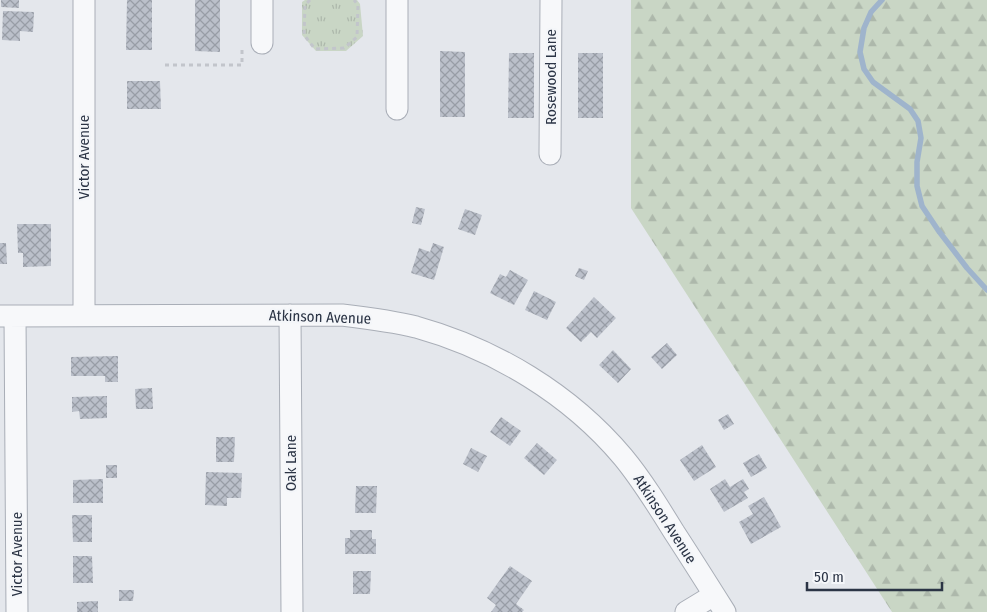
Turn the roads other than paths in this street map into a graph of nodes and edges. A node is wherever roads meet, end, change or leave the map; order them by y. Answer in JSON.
{"nodes":[{"id":1,"x":84,"y":0,"type":"edge"},
{"id":2,"x":262,"y":0,"type":"edge"},
{"id":3,"x":397,"y":0,"type":"edge"},
{"id":4,"x":551,"y":0,"type":"edge"},
{"id":5,"x":262,"y":43,"type":"dead end"},
{"id":6,"x":397,"y":109,"type":"dead end"},
{"id":7,"x":550,"y":154,"type":"dead end"},
{"id":8,"x":84,"y":315,"type":"junction"},
{"id":9,"x":290,"y":315,"type":"junction"},
{"id":10,"x":8,"y":316,"type":"edge"},
{"id":11,"x":719,"y":603,"type":"edge"},
{"id":12,"x":17,"y":612,"type":"edge"},
{"id":13,"x":292,"y":612,"type":"edge"},
{"id":14,"x":686,"y":612,"type":"edge"}],
"edges":[{"from":1,"to":8,"type":"street","name":"Victor Avenue"},
{"from":2,"to":5,"type":"street"},
{"from":3,"to":6,"type":"street"},
{"from":4,"to":7,"type":"street","name":"Rosewood Lane"},
{"from":8,"to":9,"type":"street","name":"Atkinson Avenue"},
{"from":8,"to":10,"type":"street","name":"Atkinson Avenue"},
{"from":9,"to":11,"type":"street","name":"Atkinson Avenue"},
{"from":9,"to":13,"type":"street","name":"Oak Lane"},
{"from":10,"to":12,"type":"street","name":"Victor Avenue"},
{"from":11,"to":14,"type":"street"}]}
